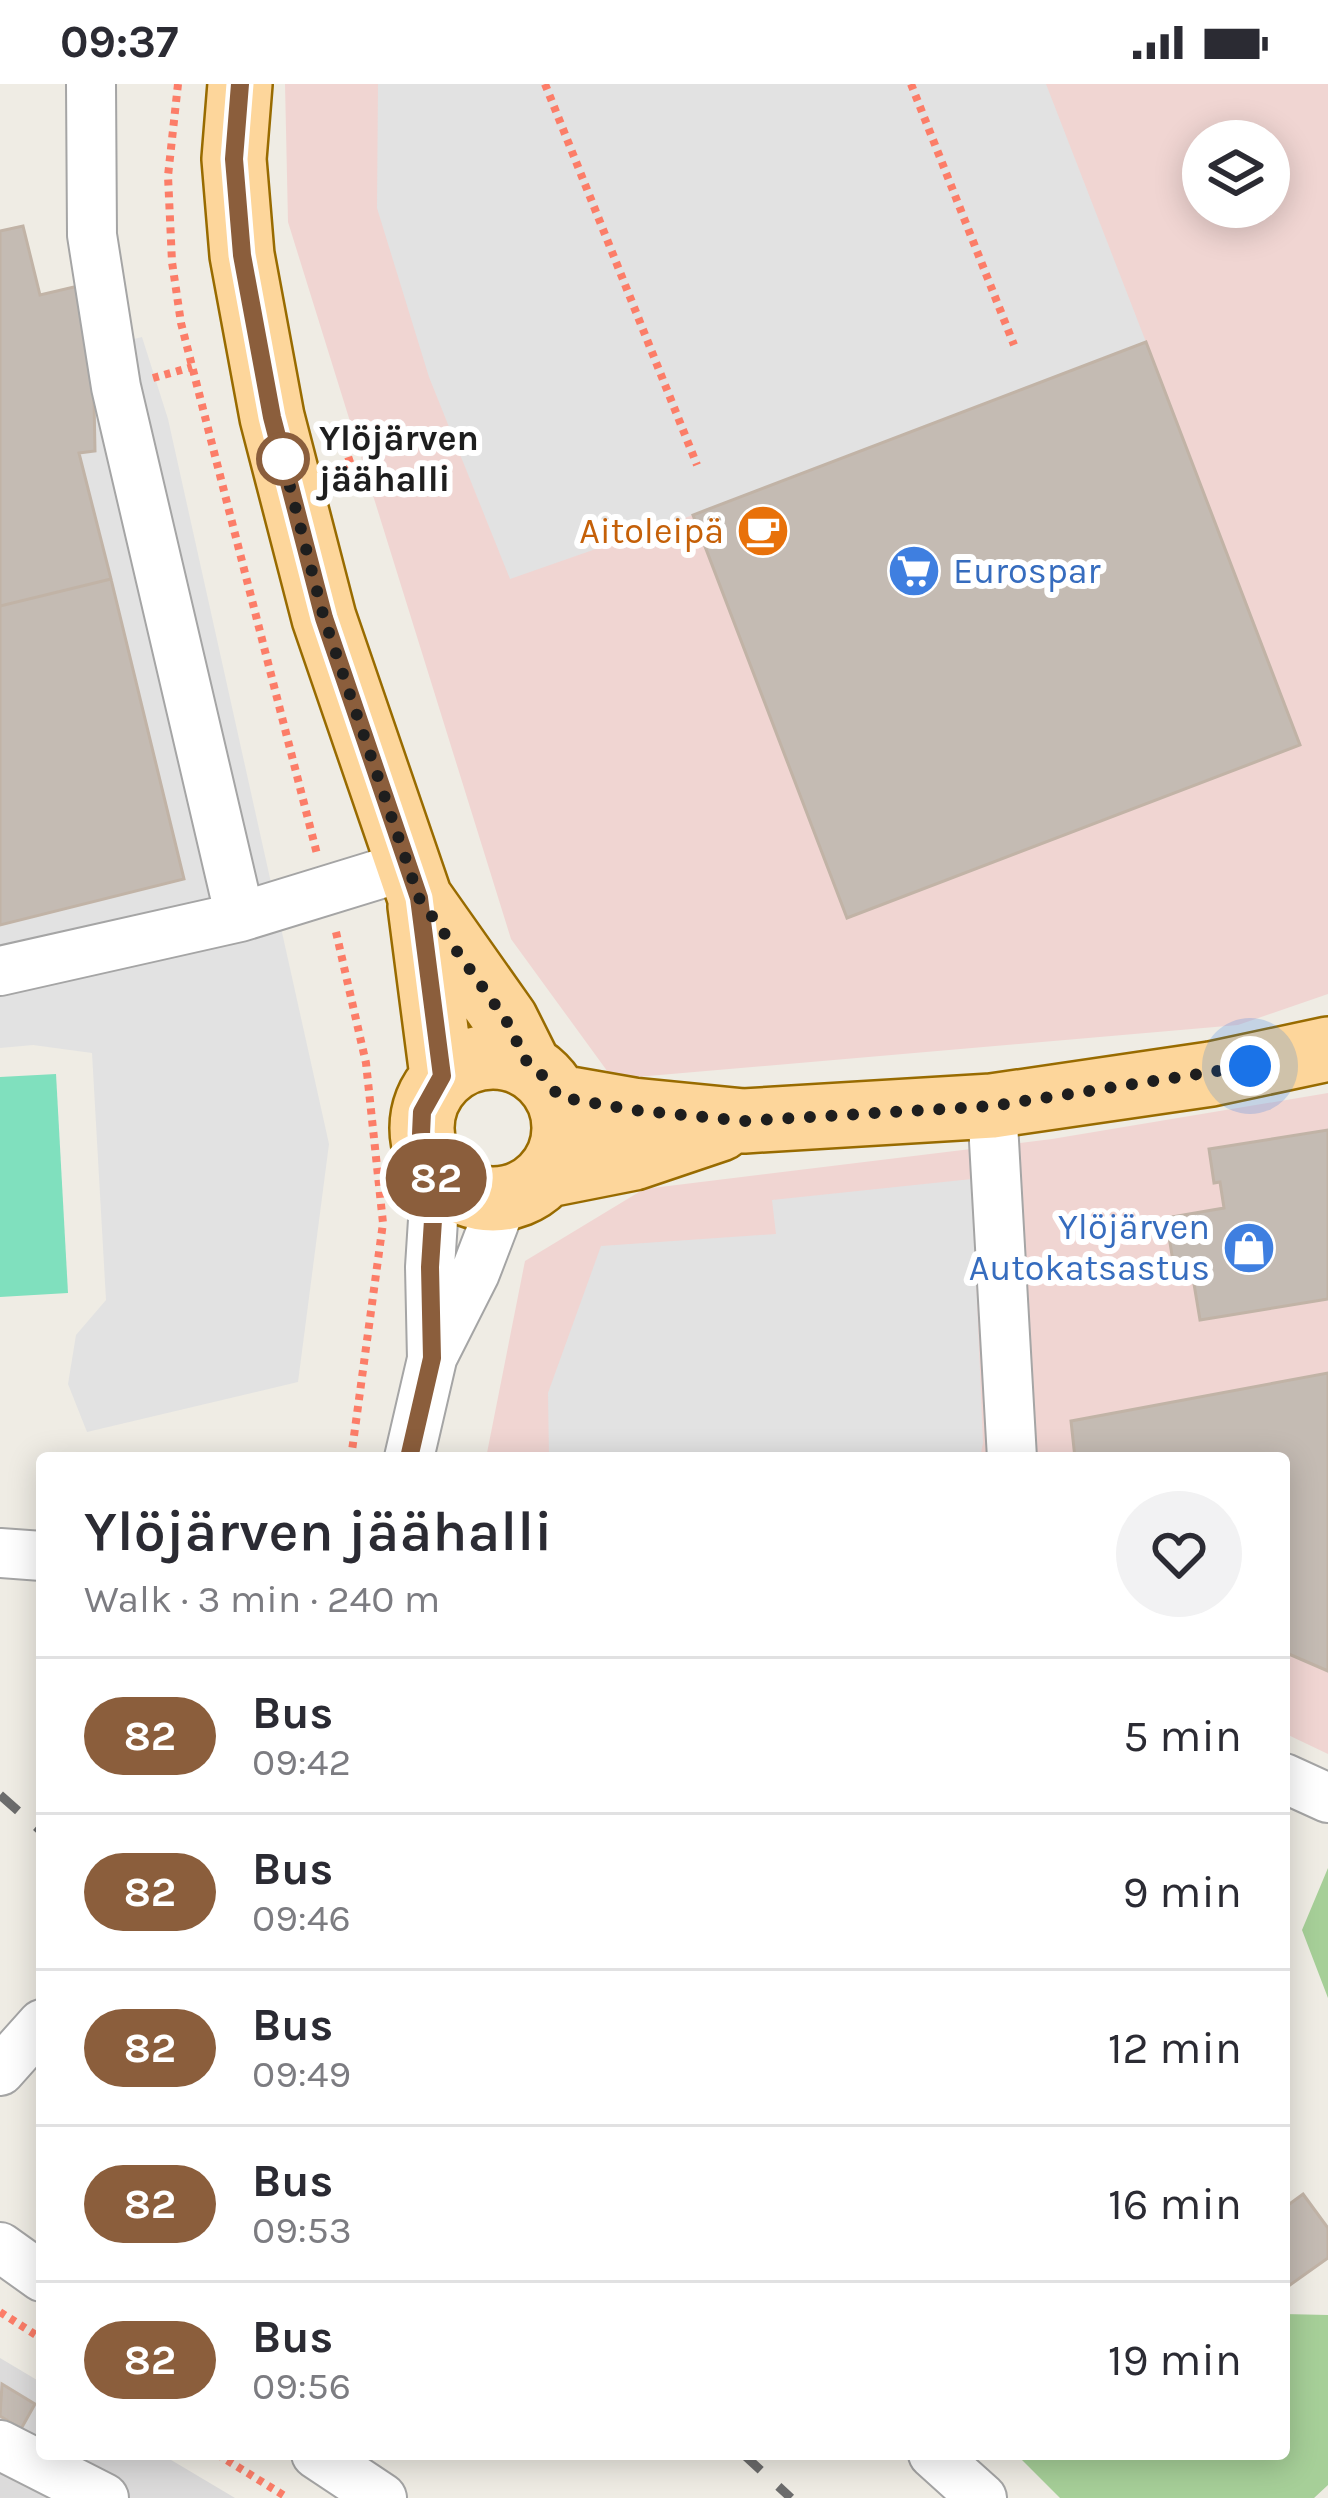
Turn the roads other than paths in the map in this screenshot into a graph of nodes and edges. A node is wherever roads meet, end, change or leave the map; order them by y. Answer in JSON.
{"nodes":[{"id":1,"x":91,"y":84,"type":"edge"},
{"id":2,"x":240,"y":84,"type":"edge"},
{"id":3,"x":413,"y":882,"type":"junction"},
{"id":4,"x":240,"y":917,"type":"junction"},
{"id":5,"x":0,"y":971,"type":"edge"},
{"id":6,"x":1328,"y":1049,"type":"edge"},
{"id":7,"x":442,"y":1076,"type":"junction"},
{"id":8,"x":543,"y":1081,"type":"junction"},
{"id":9,"x":992,"y":1106,"type":"junction"},
{"id":10,"x":744,"y":1121,"type":"junction"},
{"id":11,"x":436,"y":1173,"type":"junction"},
{"id":12,"x":526,"y":1187,"type":"junction"},
{"id":13,"x":432,"y":1358,"type":"junction"},
{"id":14,"x":410,"y":1452,"type":"edge"},
{"id":15,"x":1012,"y":1452,"type":"edge"},
{"id":16,"x":0,"y":1553,"type":"edge"},
{"id":17,"x":36,"y":1556,"type":"edge"},
{"id":18,"x":1290,"y":1781,"type":"edge"},
{"id":19,"x":1328,"y":1798,"type":"edge"},
{"id":20,"x":36,"y":2031,"type":"edge"},
{"id":21,"x":0,"y":2072,"type":"edge"},
{"id":22,"x":0,"y":2247,"type":"edge"},
{"id":23,"x":36,"y":2273,"type":"edge"},
{"id":24,"x":0,"y":2445,"type":"edge"},
{"id":25,"x":325,"y":2460,"type":"edge"},
{"id":26,"x":940,"y":2460,"type":"edge"},
{"id":27,"x":104,"y":2498,"type":"edge"},
{"id":28,"x":382,"y":2498,"type":"edge"},
{"id":29,"x":982,"y":2498,"type":"edge"}],
"edges":[{"from":1,"to":4,"type":"street"},
{"from":2,"to":3,"type":"main road"},
{"from":3,"to":4,"type":"street"},
{"from":3,"to":7,"type":"main road"},
{"from":3,"to":8,"type":"main road"},
{"from":4,"to":5,"type":"street"},
{"from":6,"to":9,"type":"main road"},
{"from":7,"to":8,"type":"main road"},
{"from":7,"to":11,"type":"main road"},
{"from":8,"to":10,"type":"main road"},
{"from":8,"to":12,"type":"main road"},
{"from":9,"to":10,"type":"main road"},
{"from":9,"to":15,"type":"street"},
{"from":10,"to":12,"type":"main road"},
{"from":11,"to":12,"type":"main road"},
{"from":11,"to":13,"type":"street"},
{"from":12,"to":13,"type":"street"},
{"from":13,"to":14,"type":"street"},
{"from":16,"to":17,"type":"street"},
{"from":18,"to":19,"type":"street"},
{"from":20,"to":21,"type":"street"},
{"from":22,"to":23,"type":"street"},
{"from":24,"to":27,"type":"street"},
{"from":25,"to":28,"type":"street"},
{"from":26,"to":29,"type":"street"}]}
